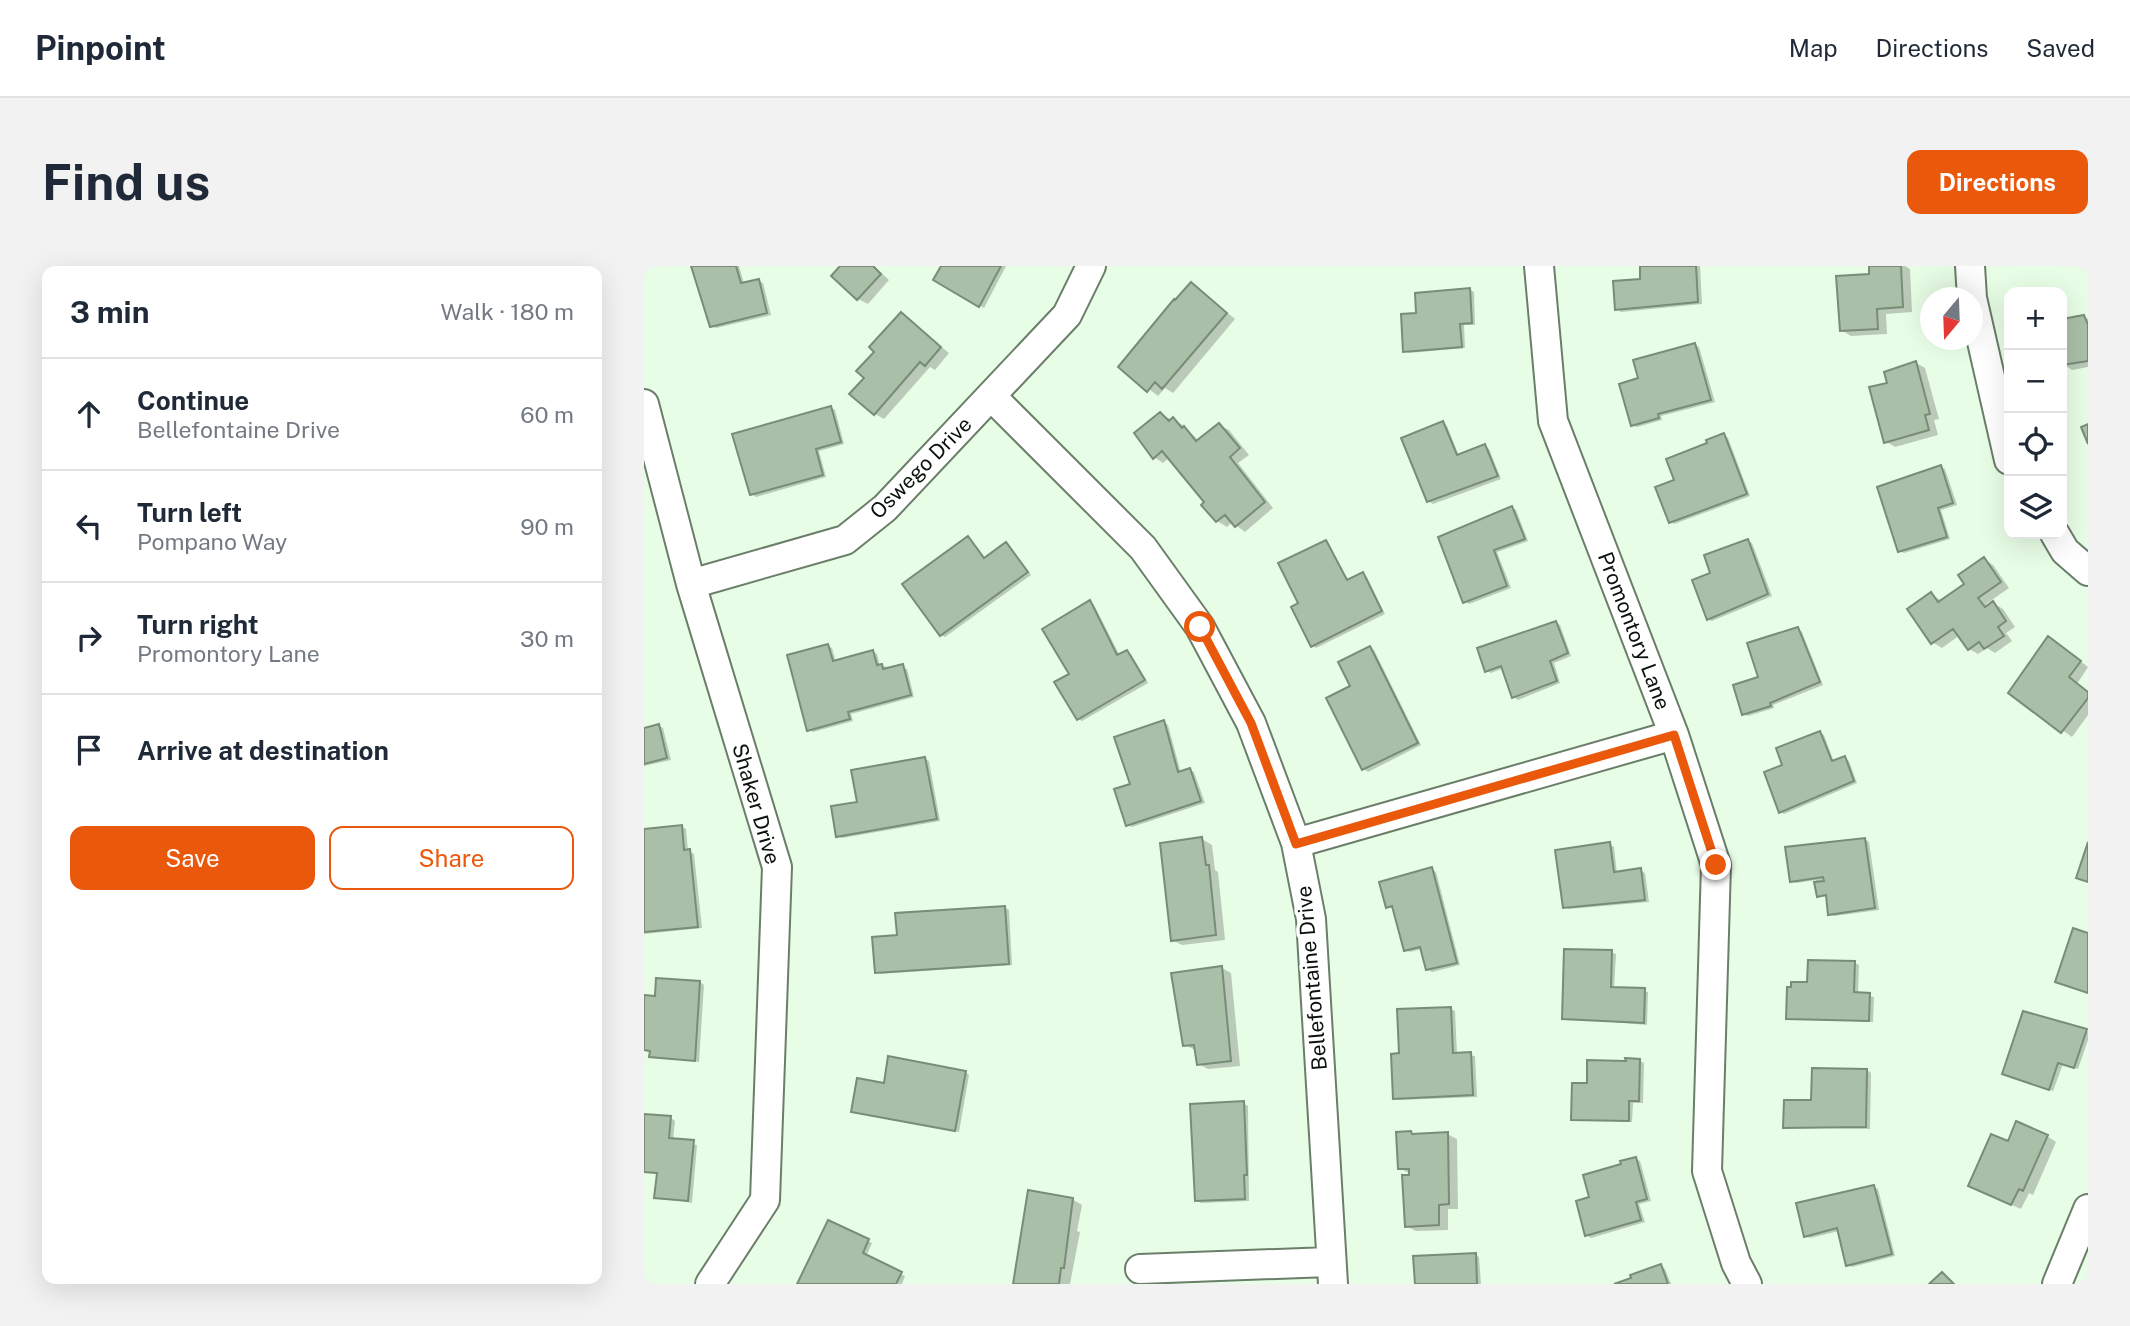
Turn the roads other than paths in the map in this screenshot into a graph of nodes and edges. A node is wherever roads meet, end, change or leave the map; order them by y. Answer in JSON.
{"nodes":[{"id":1,"x":1091,"y":266,"type":"edge"},
{"id":2,"x":1539,"y":266,"type":"edge"},
{"id":3,"x":1970,"y":266,"type":"edge"},
{"id":4,"x":1971,"y":287,"type":"edge"},
{"id":5,"x":1983,"y":346,"type":"edge"},
{"id":6,"x":991,"y":396,"type":"junction"},
{"id":7,"x":644,"y":404,"type":"edge"},
{"id":8,"x":2004,"y":438,"type":"edge"},
{"id":9,"x":2058,"y":539,"type":"edge"},
{"id":10,"x":2088,"y":571,"type":"edge"},
{"id":11,"x":691,"y":584,"type":"junction"},
{"id":12,"x":1674,"y":735,"type":"junction"},
{"id":13,"x":1296,"y":844,"type":"junction"},
{"id":14,"x":2088,"y":1209,"type":"edge"},
{"id":15,"x":1140,"y":1269,"type":"dead end"},
{"id":16,"x":1331,"y":1273,"type":"edge"},
{"id":17,"x":710,"y":1284,"type":"edge"},
{"id":18,"x":1747,"y":1284,"type":"edge"},
{"id":19,"x":2057,"y":1284,"type":"edge"}],
"edges":[{"from":1,"to":6,"type":"street","name":"Oswego Drive"},
{"from":2,"to":12,"type":"street","name":"Promontory Lane"},
{"from":3,"to":4,"type":"street"},
{"from":5,"to":8,"type":"street"},
{"from":6,"to":11,"type":"street","name":"Oswego Drive"},
{"from":6,"to":13,"type":"street","name":"Bellefontaine Drive"},
{"from":7,"to":11,"type":"street","name":"Shaker Drive"},
{"from":9,"to":10,"type":"street"},
{"from":11,"to":17,"type":"street","name":"Shaker Drive"},
{"from":12,"to":13,"type":"street"},
{"from":12,"to":18,"type":"street","name":"Promontory Lane"},
{"from":13,"to":16,"type":"street","name":"Bellefontaine Drive"},
{"from":14,"to":19,"type":"street"},
{"from":15,"to":16,"type":"street"}]}
